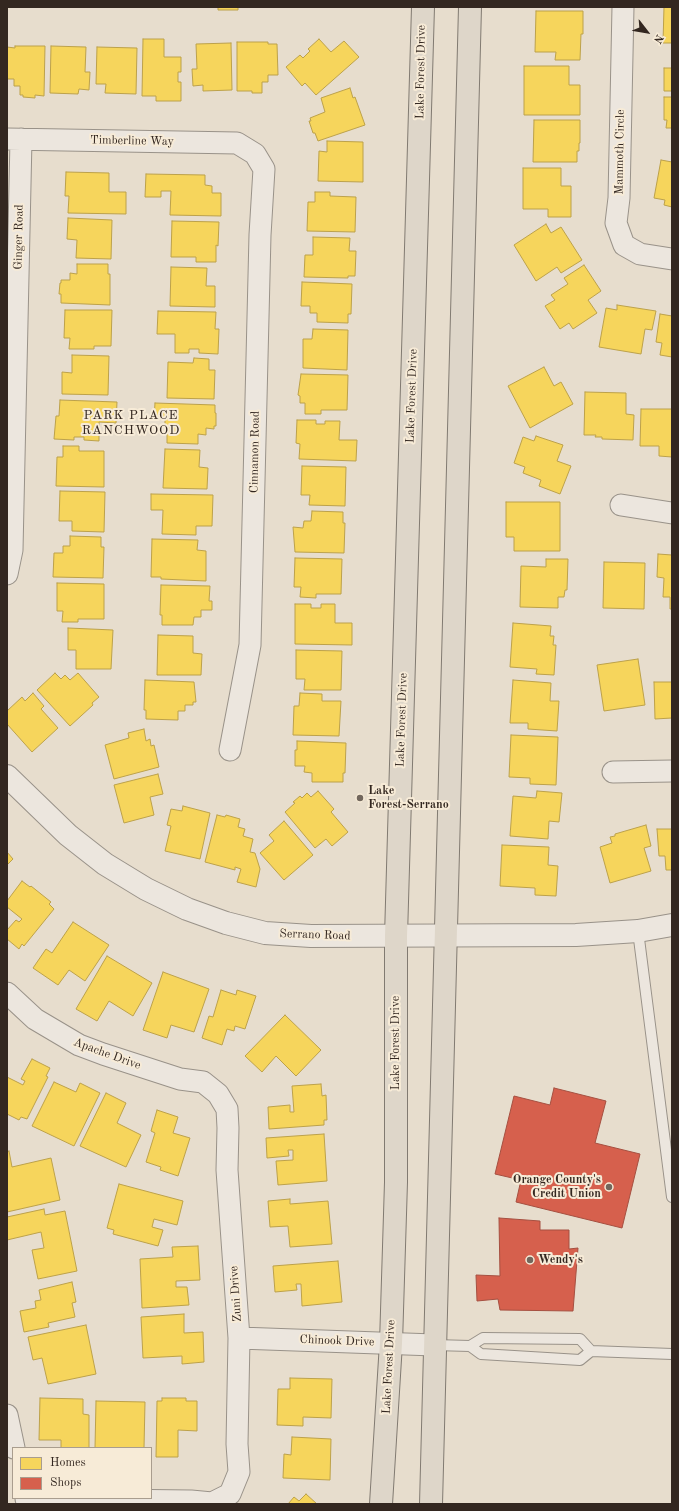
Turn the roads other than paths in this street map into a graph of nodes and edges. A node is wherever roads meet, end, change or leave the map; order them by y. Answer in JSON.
{"nodes":[{"id":1,"x":423,"y":7,"type":"edge"},
{"id":2,"x":470,"y":7,"type":"edge"},
{"id":3,"x":623,"y":7,"type":"edge"},
{"id":4,"x":14,"y":139,"type":"edge"},
{"id":5,"x":255,"y":154,"type":"joint"},
{"id":6,"x":672,"y":259,"type":"edge"},
{"id":7,"x":621,"y":505,"type":"dead end"},
{"id":8,"x":672,"y":513,"type":"edge"},
{"id":9,"x":7,"y":574,"type":"edge"},
{"id":10,"x":230,"y":750,"type":"dead end"},
{"id":11,"x":672,"y":771,"type":"edge"},
{"id":12,"x":613,"y":772,"type":"dead end"},
{"id":13,"x":7,"y":776,"type":"edge"},
{"id":14,"x":672,"y":925,"type":"edge"},
{"id":15,"x":638,"y":930,"type":"junction"},
{"id":16,"x":445,"y":935,"type":"junction"},
{"id":17,"x":396,"y":936,"type":"junction"},
{"id":18,"x":10,"y":1003,"type":"edge"},
{"id":19,"x":218,"y":1094,"type":"joint"},
{"id":20,"x":672,"y":1192,"type":"edge"},
{"id":21,"x":239,"y":1338,"type":"junction"},
{"id":22,"x":391,"y":1344,"type":"junction"},
{"id":23,"x":434,"y":1345,"type":"junction"},
{"id":24,"x":470,"y":1346,"type":"junction"},
{"id":25,"x":591,"y":1351,"type":"junction"},
{"id":26,"x":672,"y":1354,"type":"edge"},
{"id":27,"x":7,"y":1415,"type":"edge"},
{"id":28,"x":14,"y":1447,"type":"edge"},
{"id":29,"x":26,"y":1500,"type":"edge"},
{"id":30,"x":381,"y":1504,"type":"edge"},
{"id":31,"x":431,"y":1504,"type":"edge"}],
"edges":[{"from":1,"to":17,"type":"main road","name":"Lake Forest Drive"},
{"from":2,"to":16,"type":"main road"},
{"from":3,"to":6,"type":"street","name":"Mammoth Circle"},
{"from":4,"to":5,"type":"street","name":"Timberline Way"},
{"from":4,"to":9,"type":"street","name":"Ginger Road"},
{"from":5,"to":10,"type":"street","name":"Cinnamon Road"},
{"from":7,"to":8,"type":"street"},
{"from":11,"to":12,"type":"street"},
{"from":13,"to":17,"type":"street","name":"Serrano Road"},
{"from":14,"to":15,"type":"street","name":"Serrano Road"},
{"from":15,"to":16,"type":"street","name":"Serrano Road"},
{"from":15,"to":20,"type":"lane"},
{"from":16,"to":17,"type":"street","name":"Serrano Road"},
{"from":16,"to":23,"type":"main road"},
{"from":17,"to":22,"type":"main road","name":"Lake Forest Drive"},
{"from":18,"to":19,"type":"street","name":"Apache Drive"},
{"from":19,"to":21,"type":"street","name":"Zuni Drive"},
{"from":21,"to":22,"type":"street","name":"Chinook Drive"},
{"from":21,"to":29,"type":"street","name":"Zuni Drive"},
{"from":22,"to":23,"type":"street","name":"Chinook Drive"},
{"from":22,"to":30,"type":"main road","name":"Lake Forest Drive"},
{"from":23,"to":24,"type":"lane"},
{"from":23,"to":31,"type":"main road"},
{"from":24,"to":25,"type":"lane"},
{"from":24,"to":25,"type":"lane"},
{"from":25,"to":26,"type":"lane"},
{"from":27,"to":28,"type":"street"}]}
